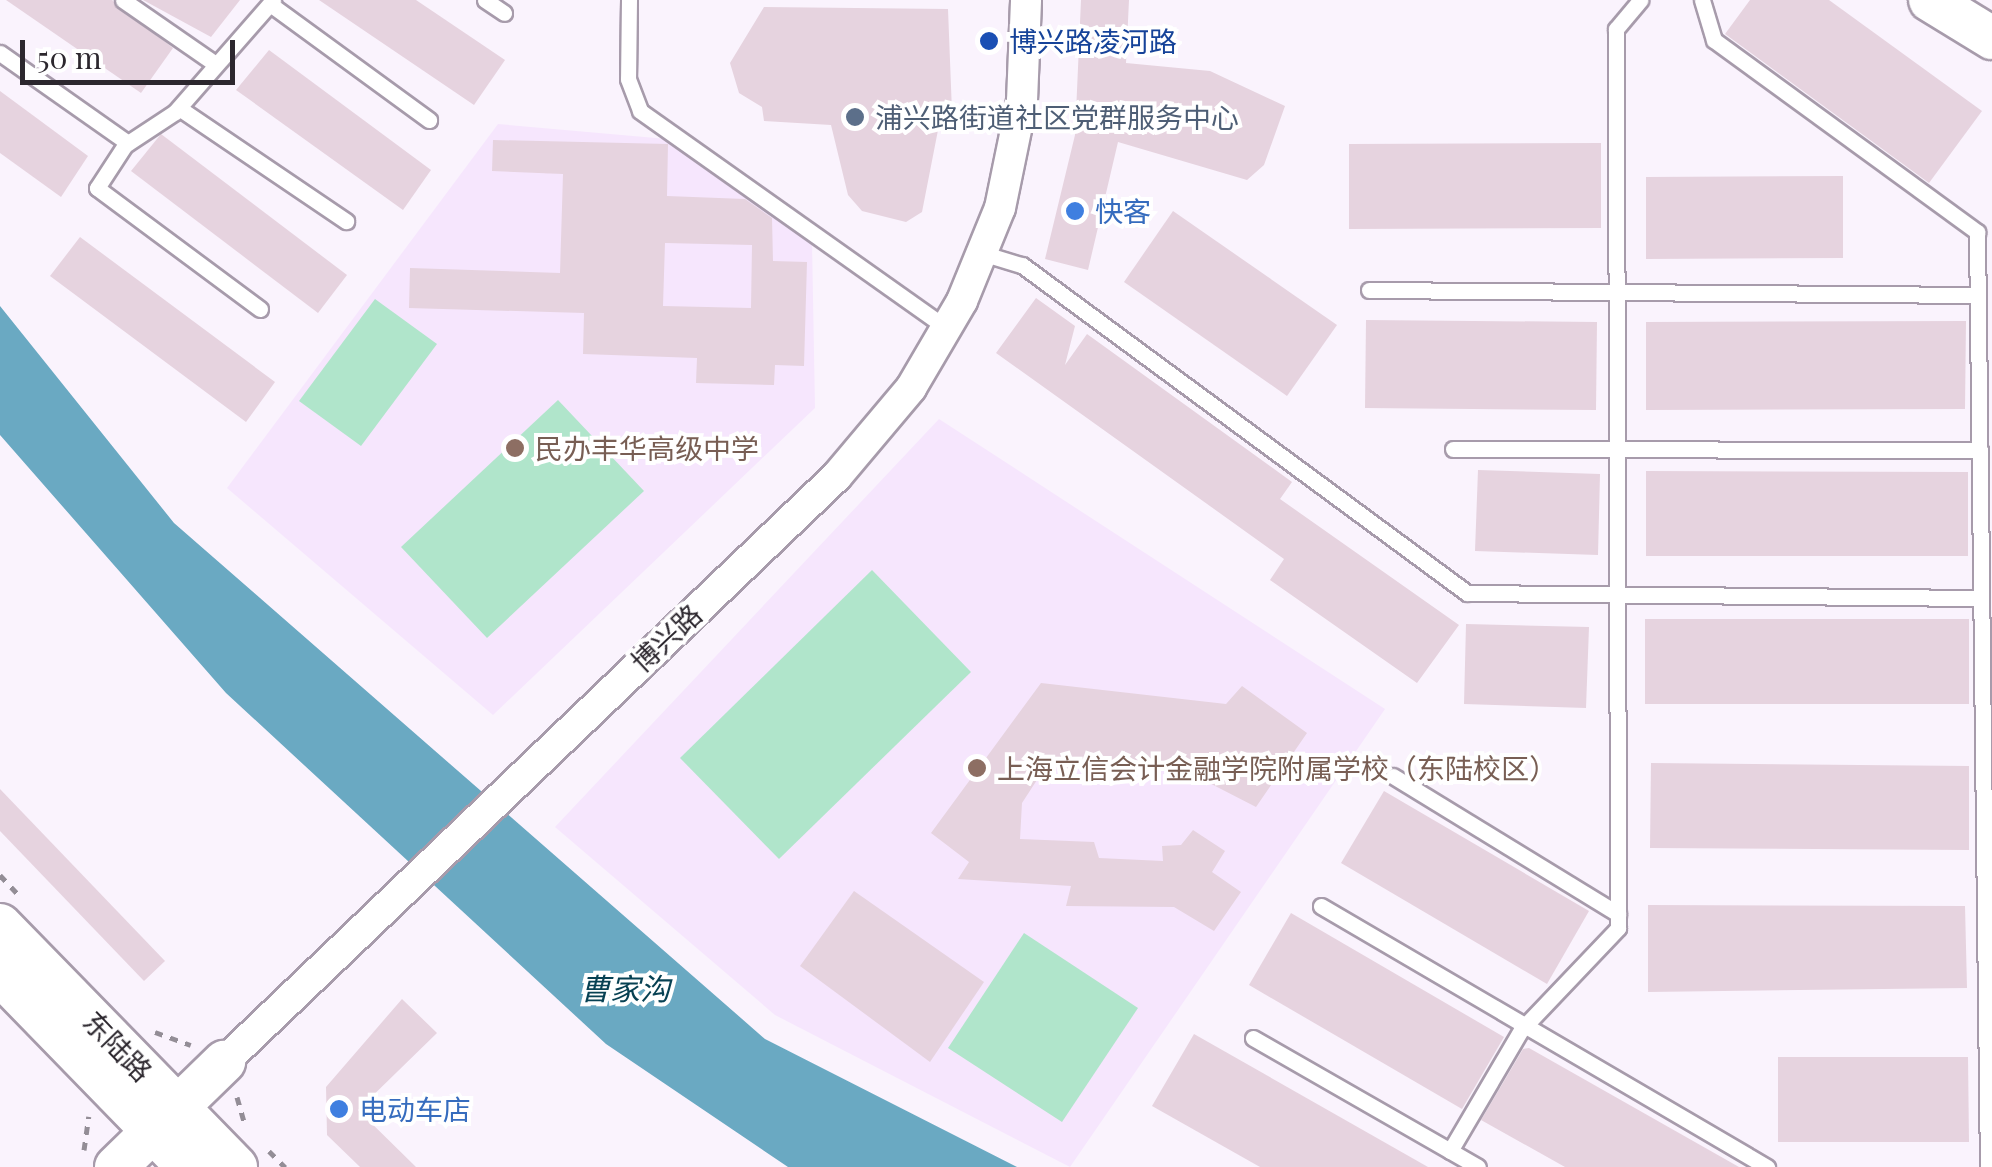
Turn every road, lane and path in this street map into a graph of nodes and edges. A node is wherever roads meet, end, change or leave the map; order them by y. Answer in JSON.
{"nodes":[{"id":1,"x":123,"y":0,"type":"edge"},
{"id":2,"x":485,"y":0,"type":"edge"},
{"id":3,"x":629,"y":0,"type":"edge"},
{"id":4,"x":1026,"y":0,"type":"edge"},
{"id":5,"x":1640,"y":0,"type":"edge"},
{"id":6,"x":1702,"y":0,"type":"edge"},
{"id":7,"x":1930,"y":0,"type":"edge"},
{"id":8,"x":272,"y":2,"type":"edge"},
{"id":9,"x":504,"y":13,"type":"dead end"},
{"id":10,"x":1992,"y":38,"type":"edge"},
{"id":11,"x":0,"y":53,"type":"edge"},
{"id":12,"x":214,"y":62,"type":"junction"},
{"id":13,"x":179,"y":108,"type":"junction"},
{"id":14,"x":429,"y":120,"type":"dead end"},
{"id":15,"x":128,"y":143,"type":"junction"},
{"id":16,"x":346,"y":222,"type":"dead end"},
{"id":17,"x":985,"y":254,"type":"junction"},
{"id":18,"x":1369,"y":290,"type":"dead end"},
{"id":19,"x":1616,"y":292,"type":"junction"},
{"id":20,"x":1978,"y":295,"type":"junction"},
{"id":21,"x":260,"y":308,"type":"dead end"},
{"id":22,"x":948,"y":329,"type":"junction"},
{"id":23,"x":1452,"y":449,"type":"dead end"},
{"id":24,"x":1617,"y":449,"type":"junction"},
{"id":25,"x":1980,"y":450,"type":"junction"},
{"id":26,"x":1617,"y":595,"type":"junction"},
{"id":27,"x":1981,"y":598,"type":"junction"},
{"id":28,"x":1393,"y":776,"type":"dead end"},
{"id":29,"x":1321,"y":906,"type":"dead end"},
{"id":30,"x":1618,"y":914,"type":"junction"},
{"id":31,"x":0,"y":925,"type":"edge"},
{"id":32,"x":0,"y":974,"type":"edge"},
{"id":33,"x":1526,"y":1026,"type":"junction"},
{"id":34,"x":1253,"y":1038,"type":"dead end"},
{"id":35,"x":224,"y":1062,"type":"joint"},
{"id":36,"x":77,"y":1098,"type":"dead end"},
{"id":37,"x":166,"y":1119,"type":"junction"},
{"id":38,"x":1450,"y":1151,"type":"junction"},
{"id":39,"x":250,"y":1156,"type":"edge"},
{"id":40,"x":104,"y":1163,"type":"edge"},
{"id":41,"x":188,"y":1167,"type":"edge"},
{"id":42,"x":284,"y":1167,"type":"edge"},
{"id":43,"x":1478,"y":1167,"type":"edge"},
{"id":44,"x":1767,"y":1167,"type":"edge"},
{"id":45,"x":1988,"y":1167,"type":"edge"}],
"edges":[{"from":1,"to":12,"type":"lane"},
{"from":2,"to":9,"type":"lane"},
{"from":3,"to":22,"type":"lane"},
{"from":4,"to":17,"type":"street","name":"博兴路"},
{"from":5,"to":19,"type":"lane"},
{"from":6,"to":20,"type":"lane"},
{"from":7,"to":10,"type":"main road"},
{"from":8,"to":12,"type":"lane"},
{"from":8,"to":14,"type":"lane"},
{"from":11,"to":15,"type":"lane"},
{"from":12,"to":13,"type":"lane"},
{"from":13,"to":15,"type":"lane"},
{"from":13,"to":16,"type":"lane"},
{"from":15,"to":21,"type":"lane"},
{"from":17,"to":22,"type":"street","name":"博兴路"},
{"from":17,"to":26,"type":"lane"},
{"from":18,"to":19,"type":"lane"},
{"from":19,"to":20,"type":"lane"},
{"from":19,"to":24,"type":"lane"},
{"from":20,"to":25,"type":"lane"},
{"from":22,"to":35,"type":"street","name":"博兴路"},
{"from":23,"to":24,"type":"lane"},
{"from":24,"to":25,"type":"lane"},
{"from":24,"to":26,"type":"lane"},
{"from":25,"to":27,"type":"lane"},
{"from":26,"to":27,"type":"lane"},
{"from":26,"to":30,"type":"lane"},
{"from":27,"to":45,"type":"lane"},
{"from":28,"to":30,"type":"lane"},
{"from":29,"to":33,"type":"lane"},
{"from":30,"to":33,"type":"lane"},
{"from":31,"to":37,"type":"main road","name":"东陆路"},
{"from":32,"to":37,"type":"main road","name":"东陆路"},
{"from":33,"to":38,"type":"lane"},
{"from":33,"to":44,"type":"lane"},
{"from":34,"to":38,"type":"lane"},
{"from":35,"to":37,"type":"main road","name":"博兴路"},
{"from":36,"to":40,"type":"path"},
{"from":37,"to":39,"type":"main road","name":"东陆路"},
{"from":37,"to":40,"type":"main road","name":"博兴路"},
{"from":37,"to":41,"type":"main road","name":"东陆路"},
{"from":38,"to":43,"type":"lane"},
{"from":39,"to":42,"type":"path"}]}
